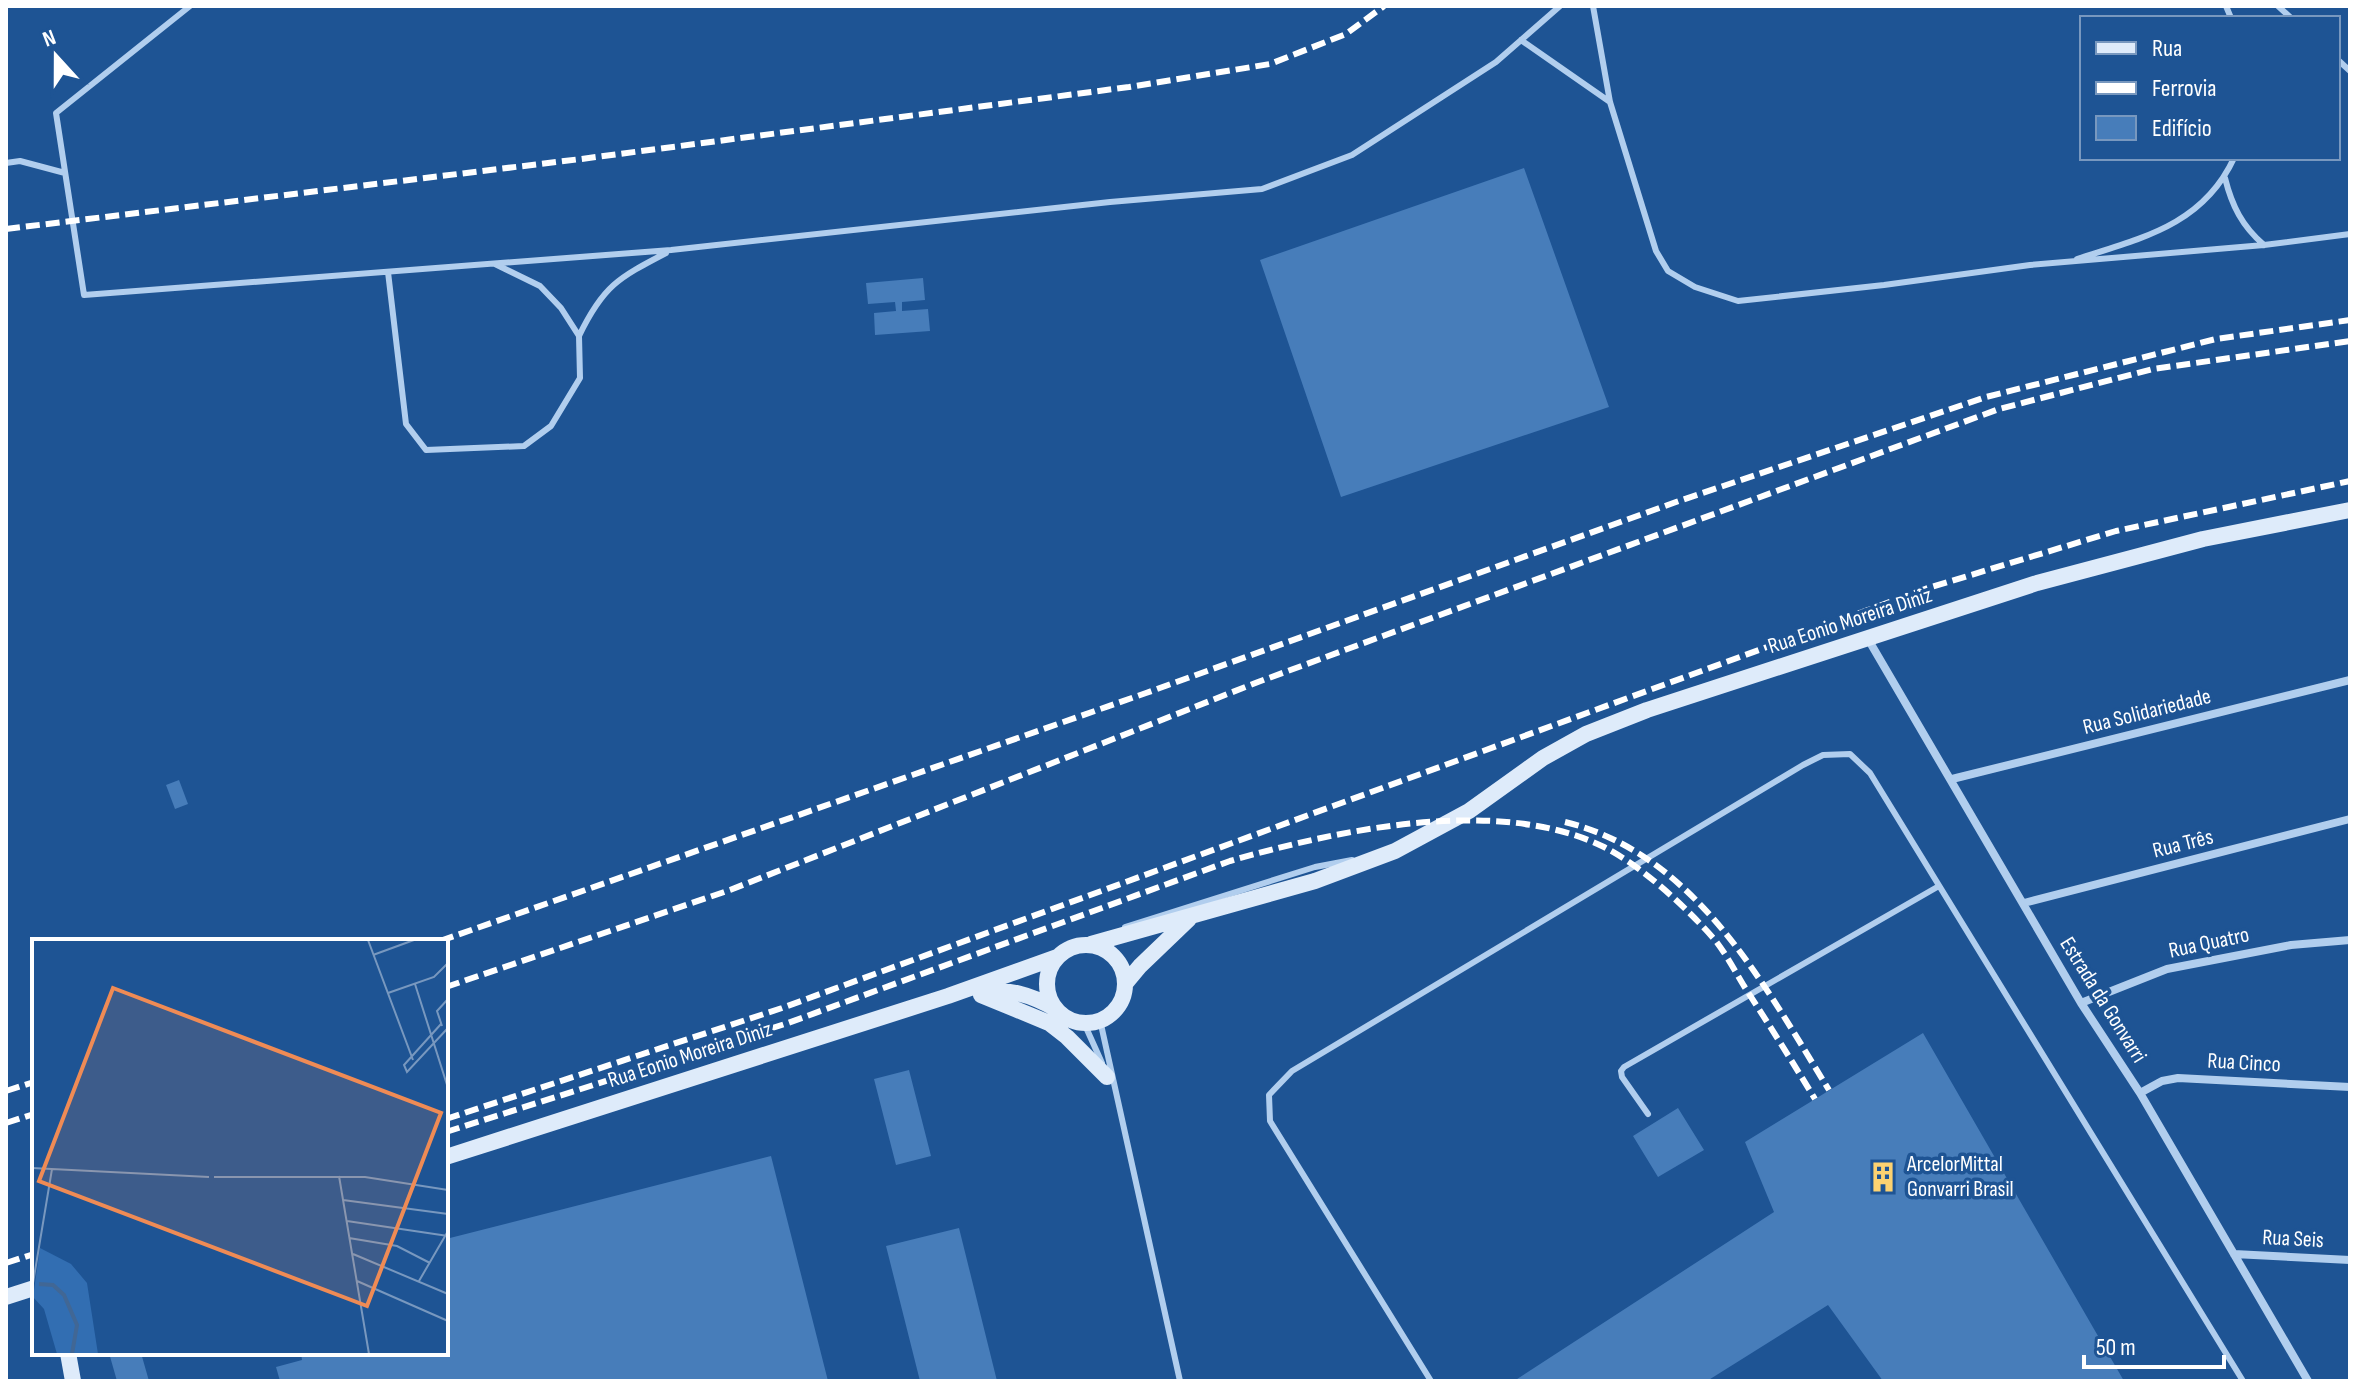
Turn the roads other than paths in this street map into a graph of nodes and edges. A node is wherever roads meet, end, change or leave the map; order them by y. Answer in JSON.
{"nodes":[{"id":1,"x":190,"y":6,"type":"edge"},
{"id":2,"x":1560,"y":6,"type":"edge"},
{"id":3,"x":1593,"y":6,"type":"edge"},
{"id":4,"x":1521,"y":40,"type":"junction"},
{"id":5,"x":1610,"y":102,"type":"junction"},
{"id":6,"x":2233,"y":160,"type":"edge"},
{"id":7,"x":6,"y":163,"type":"edge"},
{"id":8,"x":65,"y":173,"type":"junction"},
{"id":9,"x":2225,"y":178,"type":"junction"},
{"id":10,"x":2350,"y":234,"type":"edge"},
{"id":11,"x":2264,"y":245,"type":"junction"},
{"id":12,"x":671,"y":250,"type":"junction"},
{"id":13,"x":2066,"y":262,"type":"junction"},
{"id":14,"x":494,"y":264,"type":"junction"},
{"id":15,"x":388,"y":272,"type":"junction"},
{"id":16,"x":579,"y":336,"type":"junction"},
{"id":17,"x":2350,"y":510,"type":"edge"},
{"id":18,"x":1868,"y":638,"type":"junction"},
{"id":19,"x":2350,"y":680,"type":"edge"},
{"id":20,"x":1952,"y":779,"type":"junction"},
{"id":21,"x":2350,"y":819,"type":"edge"},
{"id":22,"x":1395,"y":851,"type":"junction"},
{"id":23,"x":1939,"y":886,"type":"junction"},
{"id":24,"x":2024,"y":903,"type":"junction"},
{"id":25,"x":1190,"y":918,"type":"junction"},
{"id":26,"x":2350,"y":940,"type":"edge"},
{"id":27,"x":1091,"y":944,"type":"junction"},
{"id":28,"x":1073,"y":946,"type":"junction"},
{"id":29,"x":1057,"y":957,"type":"junction"},
{"id":30,"x":1125,"y":984,"type":"junction"},
{"id":31,"x":981,"y":995,"type":"junction"},
{"id":32,"x":948,"y":996,"type":"junction"},
{"id":33,"x":2081,"y":1003,"type":"junction"},
{"id":34,"x":1056,"y":1009,"type":"junction"},
{"id":35,"x":1092,"y":1022,"type":"junction"},
{"id":36,"x":1107,"y":1077,"type":"junction"},
{"id":37,"x":2350,"y":1087,"type":"edge"},
{"id":38,"x":2140,"y":1093,"type":"junction"},
{"id":39,"x":1121,"y":1111,"type":"junction"},
{"id":40,"x":1648,"y":1114,"type":"dead end"},
{"id":41,"x":448,"y":1156,"type":"edge"},
{"id":42,"x":2234,"y":1254,"type":"junction"},
{"id":43,"x":2350,"y":1260,"type":"edge"},
{"id":44,"x":32,"y":1289,"type":"edge"},
{"id":45,"x":6,"y":1297,"type":"edge"},
{"id":46,"x":68,"y":1355,"type":"edge"},
{"id":47,"x":73,"y":1381,"type":"edge"},
{"id":48,"x":1180,"y":1381,"type":"edge"},
{"id":49,"x":1431,"y":1381,"type":"edge"},
{"id":50,"x":2243,"y":1381,"type":"edge"},
{"id":51,"x":2308,"y":1381,"type":"edge"}],
"edges":[{"from":1,"to":8,"type":"lane"},
{"from":2,"to":4,"type":"lane"},
{"from":3,"to":5,"type":"lane"},
{"from":4,"to":5,"type":"lane"},
{"from":4,"to":12,"type":"lane"},
{"from":5,"to":13,"type":"lane"},
{"from":6,"to":9,"type":"lane"},
{"from":7,"to":8,"type":"lane"},
{"from":8,"to":15,"type":"lane"},
{"from":9,"to":11,"type":"lane"},
{"from":9,"to":13,"type":"lane"},
{"from":10,"to":11,"type":"lane"},
{"from":11,"to":13,"type":"lane"},
{"from":12,"to":14,"type":"lane"},
{"from":12,"to":16,"type":"lane"},
{"from":14,"to":15,"type":"lane"},
{"from":14,"to":16,"type":"lane"},
{"from":15,"to":16,"type":"lane"},
{"from":17,"to":18,"type":"main road","name":"Rua Eonio Moreira Diniz"},
{"from":18,"to":20,"type":"street","name":"Estrada da Gonvarri"},
{"from":18,"to":22,"type":"main road","name":"Rua Eonio Moreira Diniz"},
{"from":19,"to":20,"type":"street","name":"Rua Solidariedade"},
{"from":20,"to":24,"type":"street","name":"Estrada da Gonvarri"},
{"from":21,"to":24,"type":"street","name":"Rua Três"},
{"from":22,"to":25,"type":"main road","name":"Rua Eonio Moreira Diniz"},
{"from":22,"to":28,"type":"lane","name":"Rua Eonio Moreira Diniz"},
{"from":23,"to":40,"type":"lane"},
{"from":23,"to":49,"type":"lane"},
{"from":23,"to":50,"type":"lane"},
{"from":24,"to":33,"type":"street","name":"Estrada da Gonvarri"},
{"from":25,"to":27,"type":"main road","name":"Rua Eonio Moreira Diniz"},
{"from":25,"to":30,"type":"main road","name":"Rua Eonio Moreira Diniz"},
{"from":26,"to":33,"type":"street","name":"Rua Quatro"},
{"from":27,"to":28,"type":"main road"},
{"from":27,"to":30,"type":"main road"},
{"from":28,"to":29,"type":"main road"},
{"from":29,"to":32,"type":"main road","name":"Rua Eonio Moreira Diniz"},
{"from":29,"to":34,"type":"main road"},
{"from":30,"to":35,"type":"main road"},
{"from":31,"to":32,"type":"main road","name":"Rua Eonio Moreira Diniz"},
{"from":31,"to":34,"type":"main road","name":"Rua Eonio Moreira Diniz"},
{"from":31,"to":36,"type":"main road"},
{"from":32,"to":41,"type":"main road","name":"Rua Eonio Moreira Diniz"},
{"from":33,"to":38,"type":"street","name":"Estrada da Gonvarri"},
{"from":34,"to":35,"type":"main road"},
{"from":35,"to":36,"type":"lane"},
{"from":35,"to":39,"type":"lane"},
{"from":36,"to":39,"type":"lane"},
{"from":37,"to":38,"type":"street","name":"Rua Cinco"},
{"from":38,"to":42,"type":"street","name":"Estrada da Gonvarri"},
{"from":39,"to":48,"type":"lane"},
{"from":42,"to":43,"type":"street","name":"Rua Seis"},
{"from":42,"to":51,"type":"street","name":"Estrada da Gonvarri"},
{"from":44,"to":45,"type":"main road"},
{"from":46,"to":47,"type":"main road"}]}
